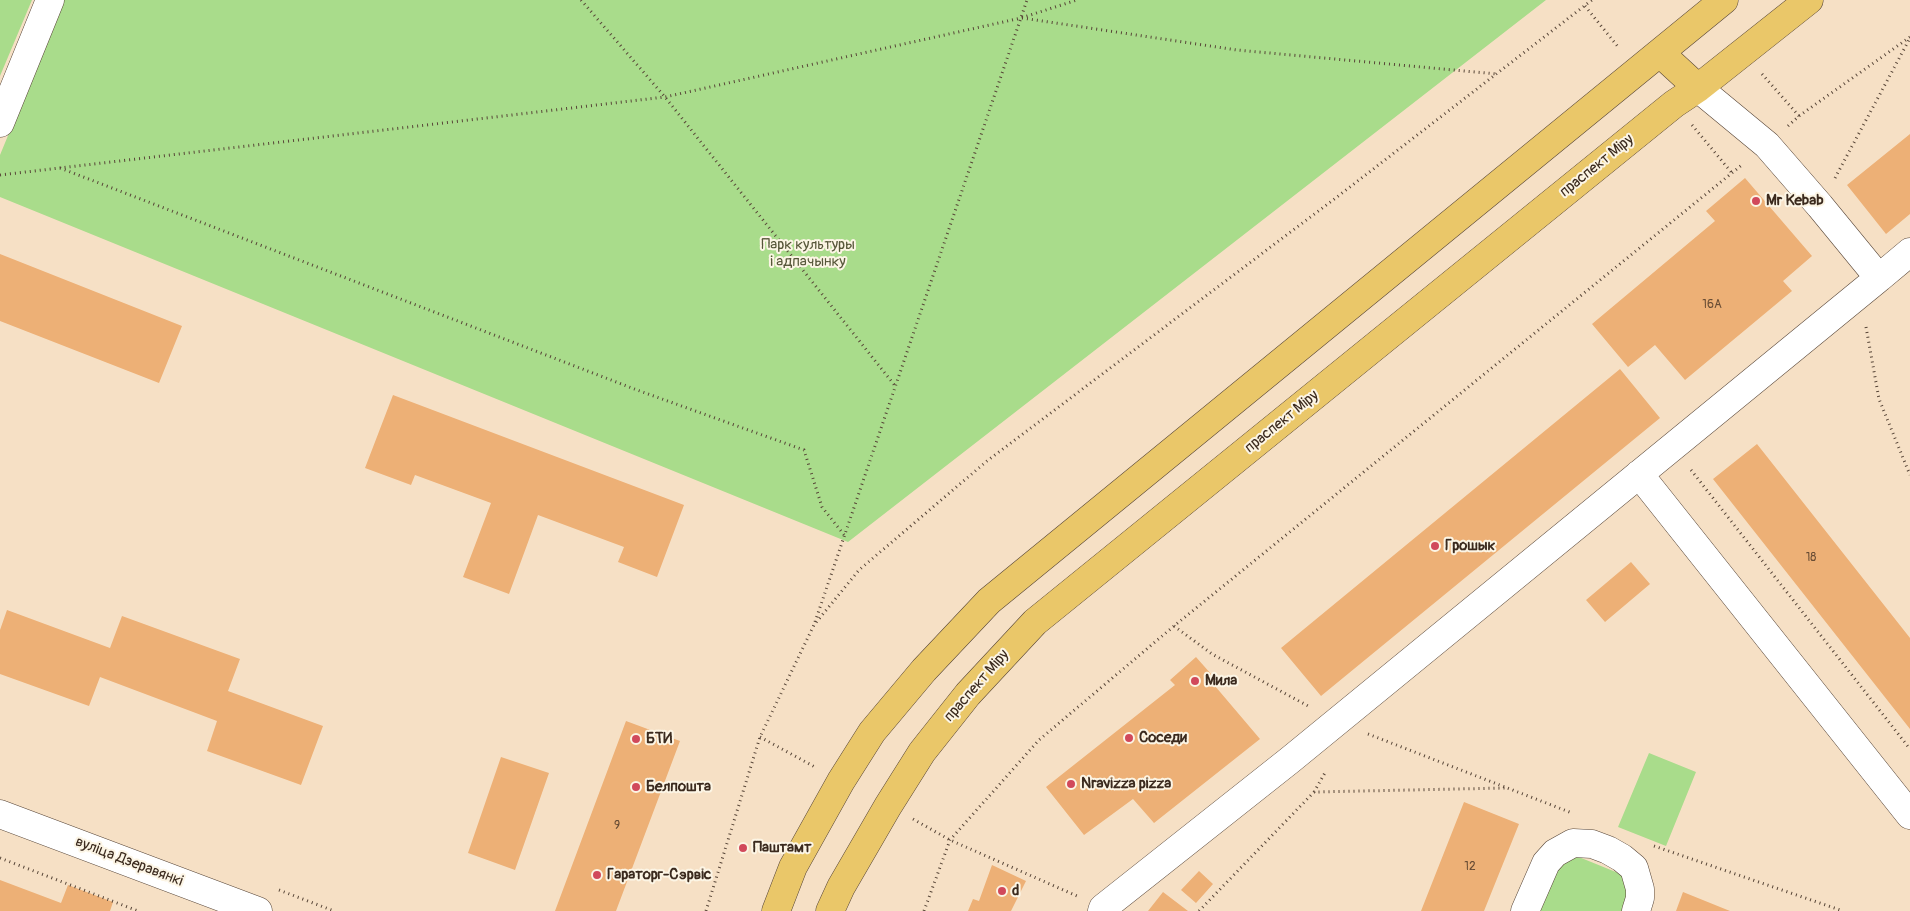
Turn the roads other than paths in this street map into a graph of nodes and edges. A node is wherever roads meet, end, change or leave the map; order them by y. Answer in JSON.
{"nodes":[{"id":1,"x":50,"y":0,"type":"edge"},
{"id":2,"x":1724,"y":0,"type":"edge"},
{"id":3,"x":1809,"y":0,"type":"edge"},
{"id":4,"x":1660,"y":53,"type":"junction"},
{"id":5,"x":1698,"y":88,"type":"junction"},
{"id":6,"x":0,"y":123,"type":"edge"},
{"id":7,"x":1907,"y":261,"type":"edge"},
{"id":8,"x":1879,"y":278,"type":"junction"},
{"id":9,"x":1639,"y":474,"type":"junction"},
{"id":10,"x":0,"y":814,"type":"edge"},
{"id":11,"x":1910,"y":815,"type":"edge"},
{"id":12,"x":1102,"y":909,"type":"edge"},
{"id":13,"x":258,"y":911,"type":"edge"},
{"id":14,"x":776,"y":911,"type":"edge"},
{"id":15,"x":830,"y":911,"type":"edge"},
{"id":16,"x":1525,"y":911,"type":"edge"},
{"id":17,"x":1636,"y":911,"type":"edge"}],
"edges":[{"from":1,"to":6,"type":"street"},
{"from":2,"to":4,"type":"main road"},
{"from":3,"to":5,"type":"main road","name":"праспект Міру"},
{"from":4,"to":5,"type":"main road"},
{"from":4,"to":14,"type":"main road"},
{"from":5,"to":8,"type":"street"},
{"from":5,"to":15,"type":"main road","name":"праспект Міру"},
{"from":7,"to":8,"type":"street"},
{"from":8,"to":9,"type":"street"},
{"from":9,"to":11,"type":"street"},
{"from":9,"to":12,"type":"street"},
{"from":10,"to":13,"type":"street","name":"вуліца Дзеравянкі"},
{"from":16,"to":17,"type":"street"}]}
